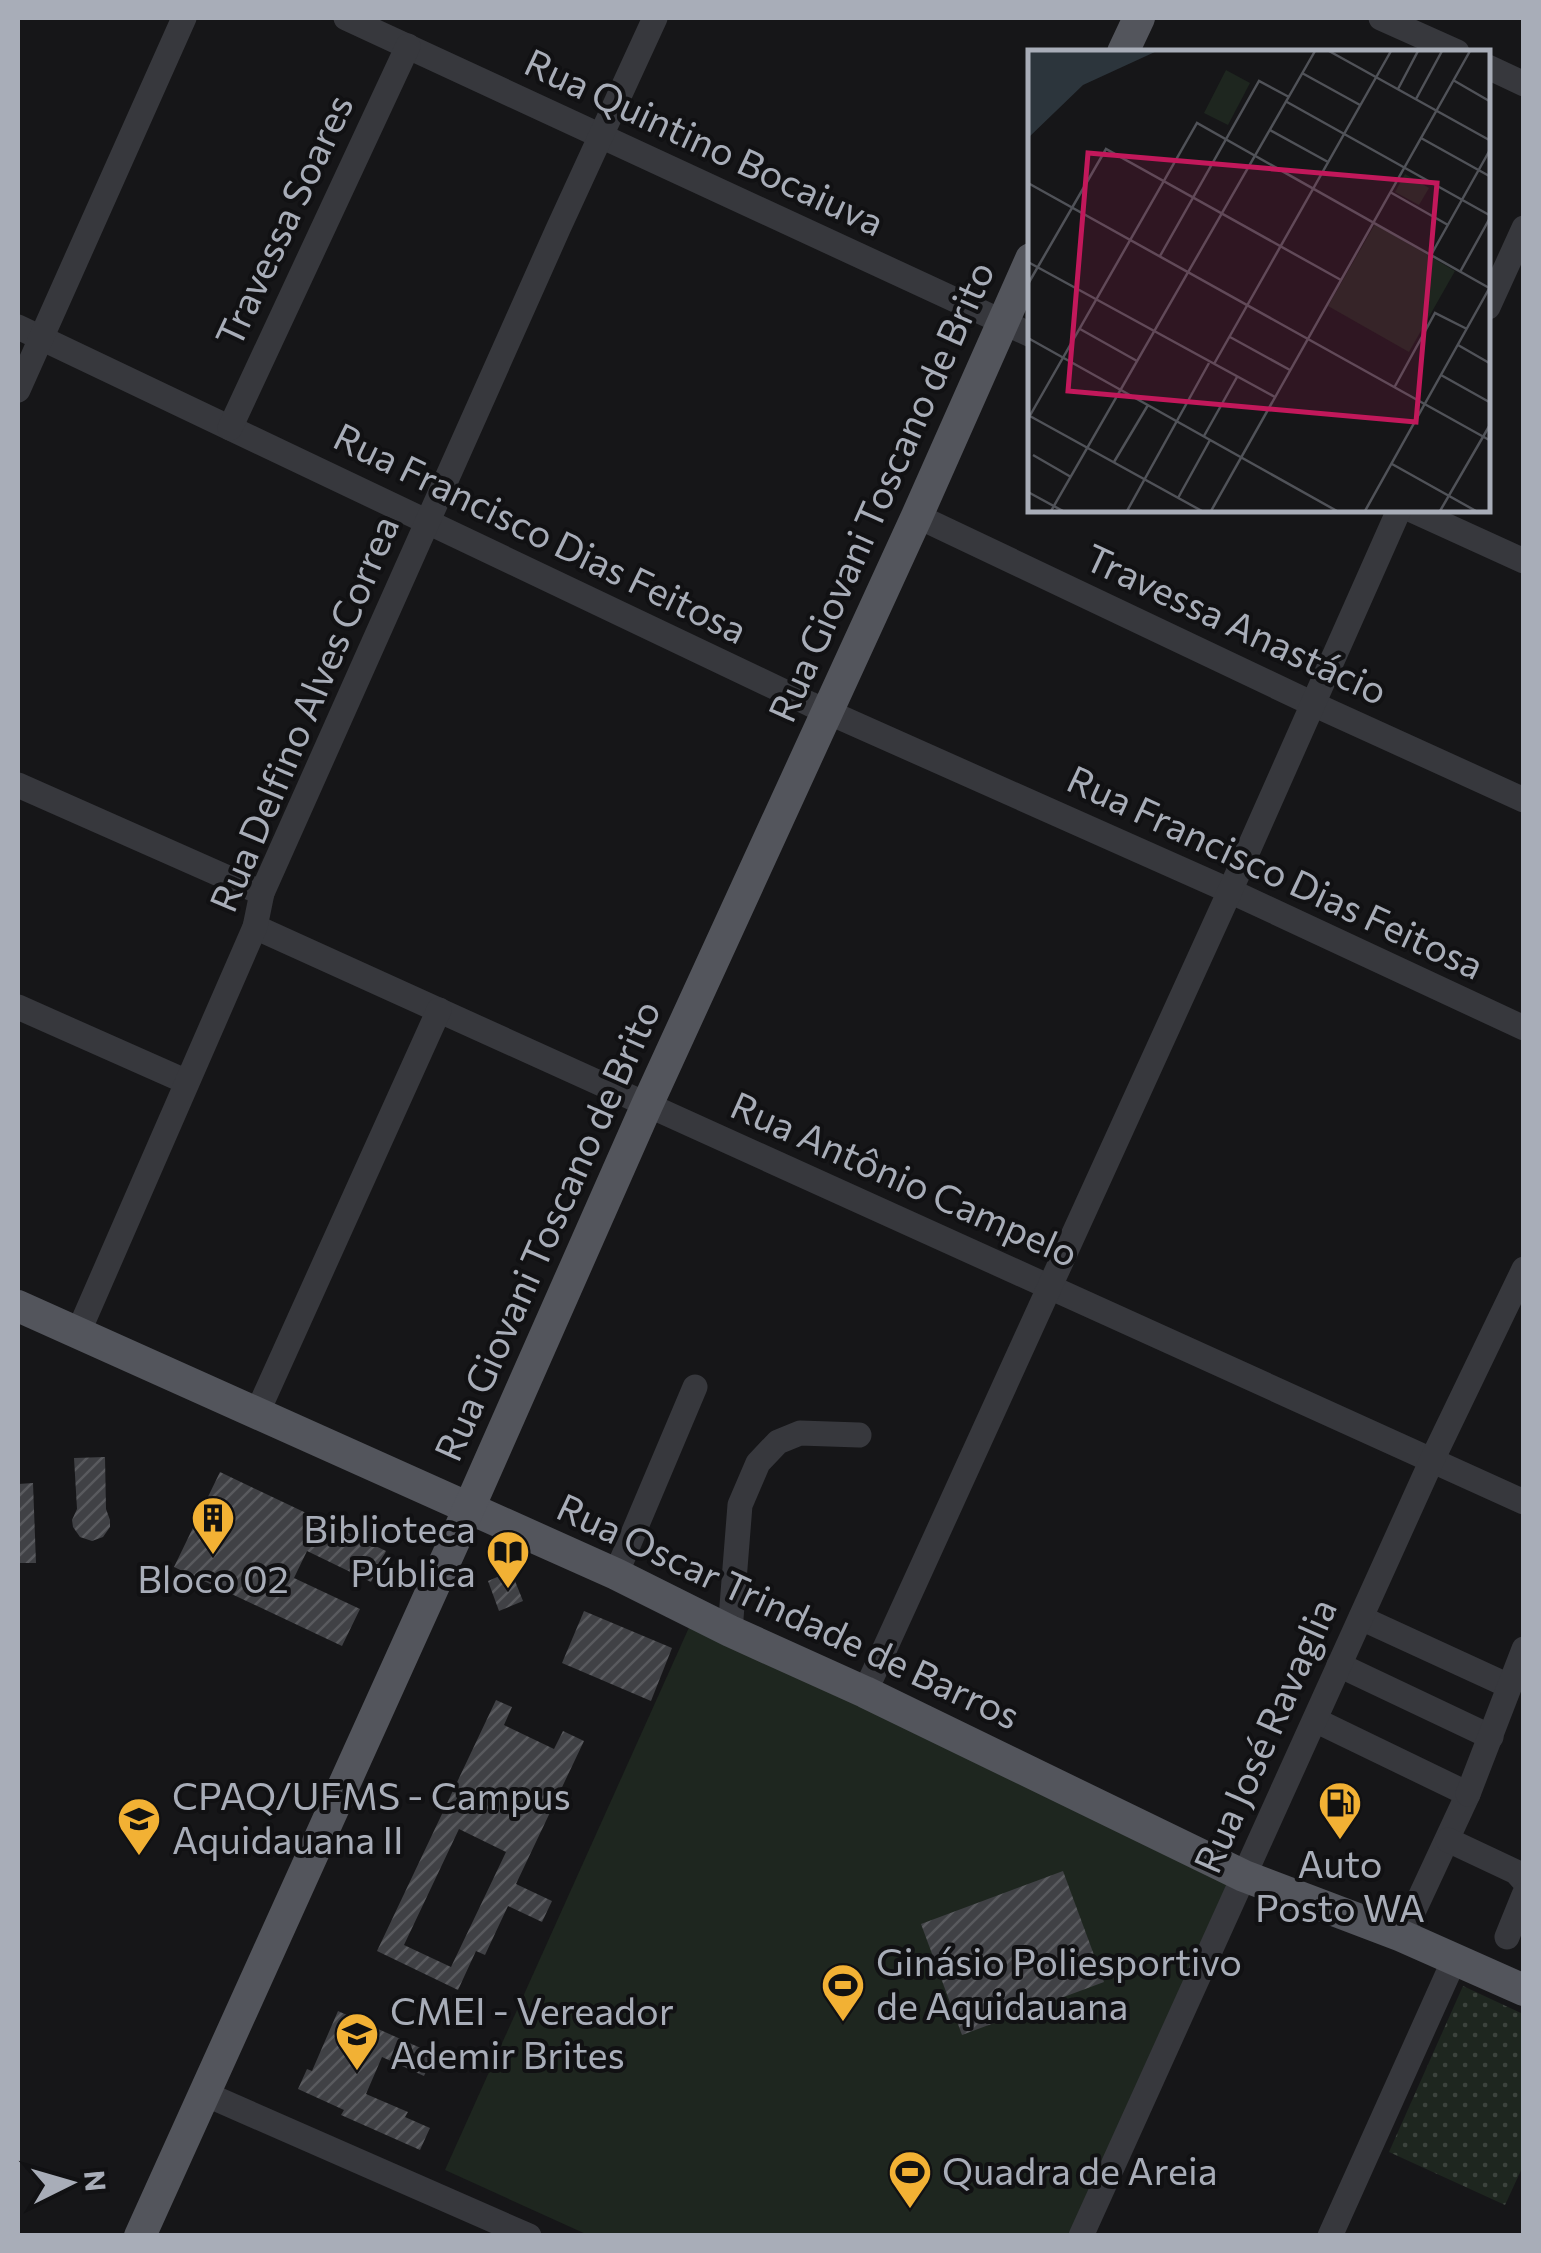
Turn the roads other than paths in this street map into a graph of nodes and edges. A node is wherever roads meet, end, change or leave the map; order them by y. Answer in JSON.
{"nodes":[{"id":1,"x":184,"y":18,"type":"edge"},
{"id":2,"x":346,"y":18,"type":"edge"},
{"id":3,"x":655,"y":18,"type":"edge"},
{"id":4,"x":1139,"y":18,"type":"edge"},
{"id":5,"x":1381,"y":18,"type":"edge"},
{"id":6,"x":408,"y":46,"type":"junction"},
{"id":7,"x":1124,"y":50,"type":"edge"},
{"id":8,"x":1452,"y":50,"type":"edge"},
{"id":9,"x":1491,"y":68,"type":"edge"},
{"id":10,"x":1524,"y":84,"type":"edge"},
{"id":11,"x":602,"y":136,"type":"junction"},
{"id":12,"x":1524,"y":228,"type":"edge"},
{"id":13,"x":1028,"y":274,"type":"edge"},
{"id":14,"x":1491,"y":300,"type":"edge"},
{"id":15,"x":1017,"y":329,"type":"edge"},
{"id":16,"x":29,"y":332,"type":"edge"},
{"id":17,"x":18,"y":390,"type":"edge"},
{"id":18,"x":230,"y":428,"type":"junction"},
{"id":19,"x":1398,"y":512,"type":"edge"},
{"id":20,"x":1416,"y":512,"type":"edge"},
{"id":21,"x":917,"y":516,"type":"junction"},
{"id":22,"x":427,"y":522,"type":"junction"},
{"id":23,"x":1524,"y":561,"type":"edge"},
{"id":24,"x":1313,"y":704,"type":"junction"},
{"id":25,"x":827,"y":712,"type":"junction"},
{"id":26,"x":18,"y":784,"type":"edge"},
{"id":27,"x":1524,"y":800,"type":"edge"},
{"id":28,"x":1230,"y":891,"type":"junction"},
{"id":29,"x":262,"y":893,"type":"junction"},
{"id":30,"x":254,"y":927,"type":"junction"},
{"id":31,"x":18,"y":1007,"type":"edge"},
{"id":32,"x":439,"y":1010,"type":"junction"},
{"id":33,"x":1524,"y":1028,"type":"edge"},
{"id":34,"x":187,"y":1082,"type":"junction"},
{"id":35,"x":647,"y":1105,"type":"junction"},
{"id":36,"x":1524,"y":1269,"type":"edge"},
{"id":37,"x":1050,"y":1287,"type":"junction"},
{"id":38,"x":18,"y":1306,"type":"edge"},
{"id":39,"x":78,"y":1333,"type":"junction"},
{"id":40,"x":695,"y":1387,"type":"dead end"},
{"id":41,"x":257,"y":1412,"type":"junction"},
{"id":42,"x":860,"y":1435,"type":"dead end"},
{"id":43,"x":1432,"y":1460,"type":"junction"},
{"id":44,"x":1524,"y":1502,"type":"edge"},
{"id":45,"x":469,"y":1508,"type":"junction"},
{"id":46,"x":616,"y":1574,"type":"junction"},
{"id":47,"x":1361,"y":1618,"type":"junction"},
{"id":48,"x":730,"y":1631,"type":"junction"},
{"id":49,"x":1524,"y":1649,"type":"edge"},
{"id":50,"x":1339,"y":1665,"type":"junction"},
{"id":51,"x":1509,"y":1686,"type":"junction"},
{"id":52,"x":865,"y":1692,"type":"junction"},
{"id":53,"x":1315,"y":1720,"type":"junction"},
{"id":54,"x":1490,"y":1737,"type":"junction"},
{"id":55,"x":1468,"y":1794,"type":"junction"},
{"id":56,"x":1448,"y":1840,"type":"junction"},
{"id":57,"x":1244,"y":1876,"type":"junction"},
{"id":58,"x":1524,"y":1881,"type":"edge"},
{"id":59,"x":1524,"y":1895,"type":"edge"},
{"id":60,"x":1402,"y":1936,"type":"junction"},
{"id":61,"x":1507,"y":1937,"type":"dead end"},
{"id":62,"x":1455,"y":1958,"type":"junction"},
{"id":63,"x":1524,"y":1990,"type":"edge"},
{"id":64,"x":203,"y":2093,"type":"junction"},
{"id":65,"x":140,"y":2236,"type":"edge"},
{"id":66,"x":529,"y":2236,"type":"edge"},
{"id":67,"x":1082,"y":2236,"type":"edge"},
{"id":68,"x":1330,"y":2236,"type":"edge"}],
"edges":[{"from":1,"to":16,"type":"street"},
{"from":2,"to":6,"type":"street","name":"Rua Quintino Bocaiuva"},
{"from":3,"to":11,"type":"street","name":"Rua Delfino Alves Correa"},
{"from":4,"to":7,"type":"main road"},
{"from":5,"to":8,"type":"street"},
{"from":6,"to":11,"type":"street","name":"Rua Quintino Bocaiuva"},
{"from":6,"to":18,"type":"street","name":"Travessa Soares"},
{"from":9,"to":10,"type":"street"},
{"from":11,"to":15,"type":"street","name":"Rua Quintino Bocaiuva"},
{"from":11,"to":22,"type":"street","name":"Rua Delfino Alves Correa"},
{"from":12,"to":14,"type":"street"},
{"from":13,"to":15,"type":"main road","name":"Rua Giovani Toscano de Brito"},
{"from":15,"to":21,"type":"main road","name":"Rua Giovani Toscano de Brito"},
{"from":16,"to":17,"type":"street"},
{"from":16,"to":18,"type":"street","name":"Rua Francisco Dias Feitosa"},
{"from":18,"to":22,"type":"street","name":"Rua Francisco Dias Feitosa"},
{"from":19,"to":24,"type":"street"},
{"from":20,"to":23,"type":"street"},
{"from":21,"to":24,"type":"street","name":"Travessa Anastácio"},
{"from":21,"to":25,"type":"main road","name":"Rua Giovani Toscano de Brito"},
{"from":22,"to":25,"type":"street","name":"Rua Francisco Dias Feitosa"},
{"from":22,"to":29,"type":"street","name":"Rua Delfino Alves Correa"},
{"from":24,"to":27,"type":"street","name":"Travessa Anastácio"},
{"from":24,"to":28,"type":"street"},
{"from":25,"to":28,"type":"street","name":"Rua Francisco Dias Feitosa"},
{"from":25,"to":35,"type":"main road","name":"Rua Giovani Toscano de Brito"},
{"from":26,"to":29,"type":"street"},
{"from":28,"to":33,"type":"street","name":"Rua Francisco Dias Feitosa"},
{"from":28,"to":37,"type":"street"},
{"from":29,"to":30,"type":"street","name":"Rua Delfino Alves Correa"},
{"from":30,"to":32,"type":"street","name":"Rua Antônio Campelo"},
{"from":30,"to":34,"type":"street","name":"Rua Delfino Alves Correa"},
{"from":31,"to":34,"type":"street"},
{"from":32,"to":35,"type":"street","name":"Rua Antônio Campelo"},
{"from":32,"to":41,"type":"street"},
{"from":34,"to":39,"type":"street","name":"Rua Delfino Alves Correa"},
{"from":35,"to":37,"type":"street","name":"Rua Antônio Campelo"},
{"from":35,"to":45,"type":"main road","name":"Rua Giovani Toscano de Brito"},
{"from":36,"to":43,"type":"street","name":"Rua José Ravaglia"},
{"from":37,"to":43,"type":"street","name":"Rua Antônio Campelo"},
{"from":37,"to":52,"type":"street"},
{"from":38,"to":39,"type":"main road","name":"Rua Oscar Trindade de Barros"},
{"from":39,"to":41,"type":"main road","name":"Rua Oscar Trindade de Barros"},
{"from":40,"to":46,"type":"street"},
{"from":41,"to":45,"type":"main road","name":"Rua Oscar Trindade de Barros"},
{"from":42,"to":48,"type":"street"},
{"from":43,"to":44,"type":"street","name":"Rua Antônio Campelo"},
{"from":43,"to":47,"type":"street","name":"Rua José Ravaglia"},
{"from":45,"to":46,"type":"main road","name":"Rua Oscar Trindade de Barros"},
{"from":45,"to":64,"type":"main road","name":"Rua Giovani Toscano de Brito"},
{"from":46,"to":48,"type":"main road","name":"Rua Oscar Trindade de Barros"},
{"from":47,"to":50,"type":"street","name":"Rua José Ravaglia"},
{"from":47,"to":51,"type":"street"},
{"from":48,"to":52,"type":"main road","name":"Rua Oscar Trindade de Barros"},
{"from":49,"to":51,"type":"street"},
{"from":50,"to":53,"type":"street","name":"Rua José Ravaglia"},
{"from":50,"to":54,"type":"street"},
{"from":51,"to":54,"type":"street"},
{"from":52,"to":57,"type":"main road","name":"Rua Oscar Trindade de Barros"},
{"from":53,"to":55,"type":"street"},
{"from":53,"to":57,"type":"street","name":"Rua José Ravaglia"},
{"from":54,"to":55,"type":"street"},
{"from":55,"to":56,"type":"street"},
{"from":56,"to":58,"type":"street"},
{"from":56,"to":60,"type":"street"},
{"from":57,"to":60,"type":"main road","name":"Rua Oscar Trindade de Barros"},
{"from":57,"to":67,"type":"street","name":"Rua José Ravaglia"},
{"from":59,"to":61,"type":"street"},
{"from":60,"to":62,"type":"main road","name":"Rua Oscar Trindade de Barros"},
{"from":62,"to":63,"type":"main road","name":"Rua Oscar Trindade de Barros"},
{"from":62,"to":68,"type":"street"},
{"from":64,"to":65,"type":"main road","name":"Rua Giovani Toscano de Brito"},
{"from":64,"to":66,"type":"street"}]}
